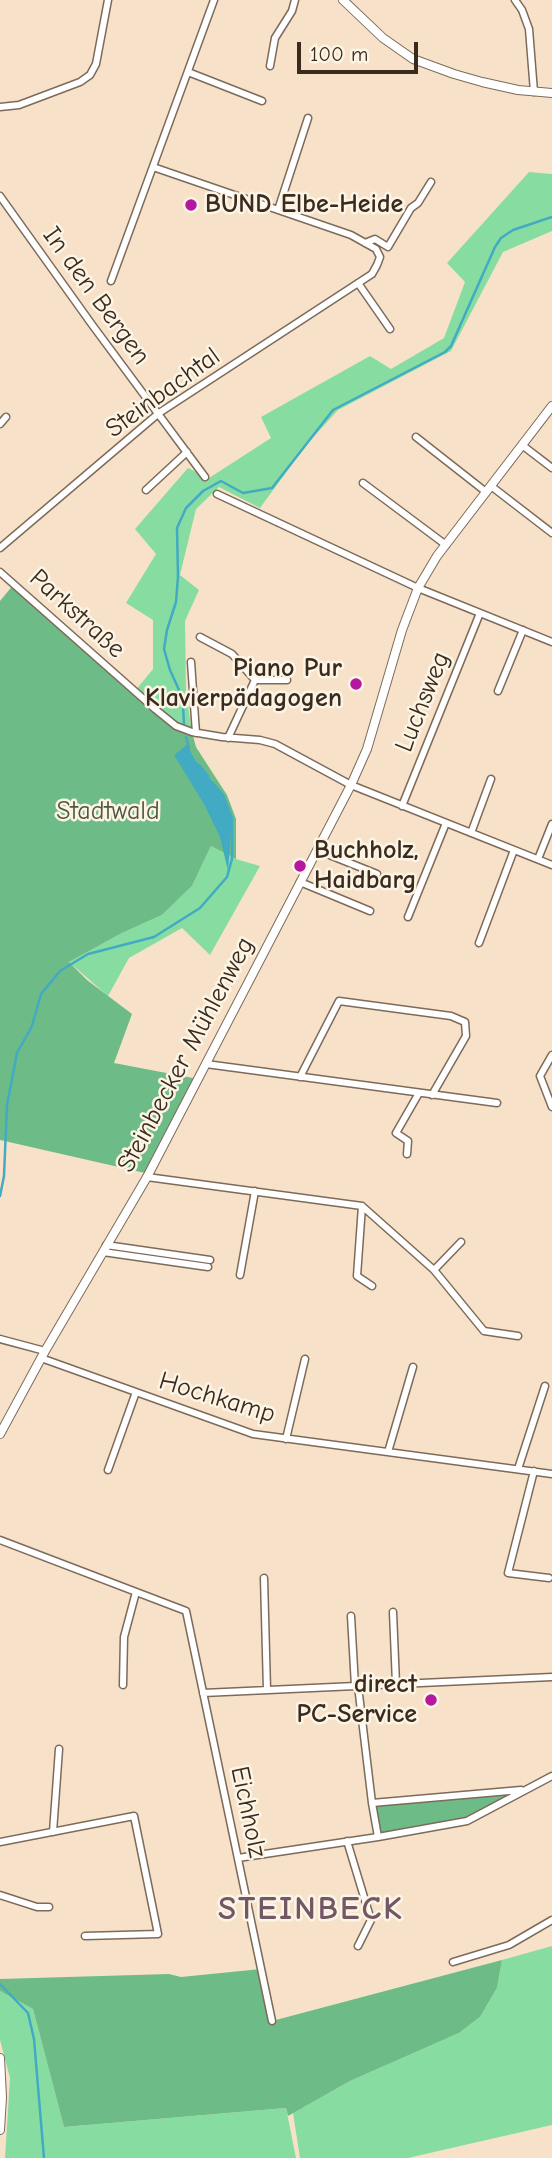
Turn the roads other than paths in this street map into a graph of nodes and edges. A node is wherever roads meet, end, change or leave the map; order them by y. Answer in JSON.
{"nodes":[{"id":1,"x":108,"y":0,"type":"edge"},
{"id":2,"x":214,"y":0,"type":"edge"},
{"id":3,"x":295,"y":0,"type":"edge"},
{"id":4,"x":344,"y":0,"type":"edge"},
{"id":5,"x":515,"y":0,"type":"edge"},
{"id":6,"x":270,"y":66,"type":"dead end"},
{"id":7,"x":188,"y":72,"type":"junction"},
{"id":8,"x":534,"y":92,"type":"junction"},
{"id":9,"x":552,"y":93,"type":"edge"},
{"id":10,"x":262,"y":101,"type":"dead end"},
{"id":11,"x":0,"y":107,"type":"edge"},
{"id":12,"x":308,"y":118,"type":"dead end"},
{"id":13,"x":153,"y":167,"type":"junction"},
{"id":14,"x":431,"y":182,"type":"dead end"},
{"id":15,"x":0,"y":196,"type":"edge"},
{"id":16,"x":278,"y":210,"type":"junction"},
{"id":17,"x":365,"y":243,"type":"junction"},
{"id":18,"x":111,"y":281,"type":"dead end"},
{"id":19,"x":358,"y":283,"type":"junction"},
{"id":20,"x":390,"y":329,"type":"dead end"},
{"id":21,"x":552,"y":406,"type":"edge"},
{"id":22,"x":159,"y":413,"type":"junction"},
{"id":23,"x":6,"y":417,"type":"dead end"},
{"id":24,"x":0,"y":424,"type":"edge"},
{"id":25,"x":416,"y":437,"type":"dead end"},
{"id":26,"x":522,"y":445,"type":"junction"},
{"id":27,"x":187,"y":452,"type":"junction"},
{"id":28,"x":552,"y":468,"type":"edge"},
{"id":29,"x":205,"y":477,"type":"dead end"},
{"id":30,"x":363,"y":483,"type":"dead end"},
{"id":31,"x":489,"y":489,"type":"junction"},
{"id":32,"x":146,"y":490,"type":"dead end"},
{"id":33,"x":217,"y":494,"type":"dead end"},
{"id":34,"x":552,"y":533,"type":"edge"},
{"id":35,"x":446,"y":545,"type":"junction"},
{"id":36,"x":0,"y":548,"type":"edge"},
{"id":37,"x":0,"y":572,"type":"edge"},
{"id":38,"x":418,"y":588,"type":"junction"},
{"id":39,"x":480,"y":613,"type":"junction"},
{"id":40,"x":523,"y":630,"type":"junction"},
{"id":41,"x":200,"y":636,"type":"dead end"},
{"id":42,"x":552,"y":642,"type":"edge"},
{"id":43,"x":191,"y":662,"type":"dead end"},
{"id":44,"x":255,"y":680,"type":"junction"},
{"id":45,"x":287,"y":680,"type":"dead end"},
{"id":46,"x":498,"y":691,"type":"dead end"},
{"id":47,"x":196,"y":733,"type":"junction"},
{"id":48,"x":228,"y":738,"type":"junction"},
{"id":49,"x":491,"y":779,"type":"dead end"},
{"id":50,"x":351,"y":785,"type":"junction"},
{"id":51,"x":402,"y":806,"type":"junction"},
{"id":52,"x":446,"y":823,"type":"junction"},
{"id":53,"x":552,"y":824,"type":"edge"},
{"id":54,"x":471,"y":833,"type":"junction"},
{"id":55,"x":317,"y":850,"type":"junction"},
{"id":56,"x":514,"y":850,"type":"junction"},
{"id":57,"x":538,"y":859,"type":"junction"},
{"id":58,"x":552,"y":865,"type":"edge"},
{"id":59,"x":377,"y":874,"type":"dead end"},
{"id":60,"x":300,"y":882,"type":"junction"},
{"id":61,"x":370,"y":911,"type":"dead end"},
{"id":62,"x":408,"y":917,"type":"dead end"},
{"id":63,"x":479,"y":943,"type":"dead end"},
{"id":64,"x":552,"y":1055,"type":"edge"},
{"id":65,"x":206,"y":1064,"type":"junction"},
{"id":66,"x":300,"y":1076,"type":"junction"},
{"id":67,"x":419,"y":1093,"type":"junction"},
{"id":68,"x":432,"y":1095,"type":"junction"},
{"id":69,"x":497,"y":1103,"type":"dead end"},
{"id":70,"x":552,"y":1107,"type":"edge"},
{"id":71,"x":407,"y":1154,"type":"dead end"},
{"id":72,"x":147,"y":1177,"type":"junction"},
{"id":73,"x":254,"y":1191,"type":"junction"},
{"id":74,"x":362,"y":1206,"type":"junction"},
{"id":75,"x":461,"y":1242,"type":"dead end"},
{"id":76,"x":105,"y":1249,"type":"junction"},
{"id":77,"x":209,"y":1263,"type":"dead end"},
{"id":78,"x":434,"y":1270,"type":"junction"},
{"id":79,"x":240,"y":1275,"type":"dead end"},
{"id":80,"x":372,"y":1286,"type":"dead end"},
{"id":81,"x":517,"y":1336,"type":"dead end"},
{"id":82,"x":0,"y":1339,"type":"edge"},
{"id":83,"x":43,"y":1354,"type":"junction"},
{"id":84,"x":305,"y":1359,"type":"dead end"},
{"id":85,"x":413,"y":1367,"type":"dead end"},
{"id":86,"x":545,"y":1386,"type":"dead end"},
{"id":87,"x":136,"y":1392,"type":"junction"},
{"id":88,"x":0,"y":1434,"type":"edge"},
{"id":89,"x":286,"y":1439,"type":"junction"},
{"id":90,"x":388,"y":1452,"type":"junction"},
{"id":91,"x":517,"y":1469,"type":"junction"},
{"id":92,"x":108,"y":1470,"type":"dead end"},
{"id":93,"x":534,"y":1471,"type":"junction"},
{"id":94,"x":552,"y":1474,"type":"edge"},
{"id":95,"x":0,"y":1540,"type":"edge"},
{"id":96,"x":264,"y":1578,"type":"dead end"},
{"id":97,"x":549,"y":1578,"type":"dead end"},
{"id":98,"x":136,"y":1592,"type":"junction"},
{"id":99,"x":393,"y":1612,"type":"dead end"},
{"id":100,"x":351,"y":1616,"type":"dead end"},
{"id":101,"x":552,"y":1677,"type":"edge"},
{"id":102,"x":396,"y":1684,"type":"junction"},
{"id":103,"x":123,"y":1685,"type":"dead end"},
{"id":104,"x":357,"y":1686,"type":"junction"},
{"id":105,"x":267,"y":1690,"type":"junction"},
{"id":106,"x":203,"y":1693,"type":"junction"},
{"id":107,"x":60,"y":1749,"type":"dead end"},
{"id":108,"x":552,"y":1776,"type":"edge"},
{"id":109,"x":526,"y":1790,"type":"junction"},
{"id":110,"x":372,"y":1802,"type":"junction"},
{"id":111,"x":53,"y":1832,"type":"junction"},
{"id":112,"x":378,"y":1837,"type":"junction"},
{"id":113,"x":347,"y":1841,"type":"junction"},
{"id":114,"x":0,"y":1842,"type":"edge"},
{"id":115,"x":237,"y":1858,"type":"junction"},
{"id":116,"x":0,"y":1895,"type":"edge"},
{"id":117,"x":49,"y":1907,"type":"dead end"},
{"id":118,"x":552,"y":1920,"type":"edge"},
{"id":119,"x":85,"y":1936,"type":"dead end"},
{"id":120,"x":358,"y":1946,"type":"dead end"},
{"id":121,"x":453,"y":1962,"type":"dead end"},
{"id":122,"x":272,"y":2021,"type":"dead end"},
{"id":123,"x":0,"y":2058,"type":"edge"},
{"id":124,"x":0,"y":2130,"type":"edge"}],
"edges":[{"from":1,"to":11,"type":"street"},
{"from":2,"to":7,"type":"street"},
{"from":3,"to":6,"type":"street"},
{"from":4,"to":8,"type":"street"},
{"from":5,"to":8,"type":"street"},
{"from":7,"to":10,"type":"street"},
{"from":7,"to":13,"type":"street"},
{"from":8,"to":9,"type":"street"},
{"from":12,"to":16,"type":"street"},
{"from":13,"to":16,"type":"street"},
{"from":13,"to":18,"type":"street"},
{"from":14,"to":17,"type":"street"},
{"from":15,"to":22,"type":"street","name":"In den Bergen"},
{"from":16,"to":17,"type":"street"},
{"from":17,"to":19,"type":"street","name":"Steinbachtal"},
{"from":19,"to":20,"type":"street"},
{"from":19,"to":22,"type":"street","name":"Steinbachtal"},
{"from":21,"to":26,"type":"street","name":"Steinbecker Mühlenweg"},
{"from":22,"to":27,"type":"street","name":"In den Bergen"},
{"from":22,"to":36,"type":"street","name":"Steinbachtal"},
{"from":23,"to":24,"type":"street"},
{"from":25,"to":31,"type":"street"},
{"from":26,"to":28,"type":"street"},
{"from":26,"to":31,"type":"street","name":"Steinbecker Mühlenweg"},
{"from":27,"to":29,"type":"street","name":"In den Bergen"},
{"from":27,"to":32,"type":"street"},
{"from":30,"to":35,"type":"street"},
{"from":31,"to":34,"type":"street"},
{"from":31,"to":35,"type":"street","name":"Steinbecker Mühlenweg"},
{"from":33,"to":38,"type":"street"},
{"from":35,"to":38,"type":"street","name":"Steinbecker Mühlenweg"},
{"from":37,"to":47,"type":"street","name":"Parkstraße"},
{"from":38,"to":39,"type":"street"},
{"from":38,"to":50,"type":"street","name":"Steinbecker Mühlenweg"},
{"from":39,"to":40,"type":"street"},
{"from":39,"to":51,"type":"street","name":"Luchsweg"},
{"from":40,"to":42,"type":"street"},
{"from":40,"to":46,"type":"street"},
{"from":41,"to":44,"type":"street"},
{"from":43,"to":47,"type":"street"},
{"from":44,"to":45,"type":"street"},
{"from":44,"to":48,"type":"street"},
{"from":47,"to":48,"type":"street","name":"Parkstraße"},
{"from":48,"to":50,"type":"street","name":"Parkstraße"},
{"from":49,"to":54,"type":"street"},
{"from":50,"to":51,"type":"street","name":"Parkstraße"},
{"from":50,"to":55,"type":"street","name":"Steinbecker Mühlenweg"},
{"from":51,"to":52,"type":"street","name":"Parkstraße"},
{"from":52,"to":54,"type":"street","name":"Parkstraße"},
{"from":52,"to":62,"type":"street"},
{"from":53,"to":57,"type":"street"},
{"from":54,"to":56,"type":"street","name":"Parkstraße"},
{"from":55,"to":59,"type":"street"},
{"from":55,"to":60,"type":"street","name":"Steinbecker Mühlenweg"},
{"from":56,"to":57,"type":"street","name":"Parkstraße"},
{"from":56,"to":63,"type":"street"},
{"from":57,"to":58,"type":"street","name":"Parkstraße"},
{"from":60,"to":61,"type":"street"},
{"from":60,"to":65,"type":"street","name":"Steinbecker Mühlenweg"},
{"from":64,"to":70,"type":"street"},
{"from":65,"to":66,"type":"street"},
{"from":65,"to":72,"type":"street","name":"Steinbecker Mühlenweg"},
{"from":66,"to":67,"type":"street"},
{"from":66,"to":68,"type":"street"},
{"from":67,"to":68,"type":"street"},
{"from":67,"to":71,"type":"street"},
{"from":68,"to":69,"type":"street"},
{"from":72,"to":73,"type":"street"},
{"from":72,"to":76,"type":"street","name":"Steinbecker Mühlenweg"},
{"from":73,"to":74,"type":"street"},
{"from":73,"to":79,"type":"street"},
{"from":74,"to":78,"type":"street"},
{"from":74,"to":80,"type":"street"},
{"from":75,"to":78,"type":"street"},
{"from":76,"to":77,"type":"street"},
{"from":76,"to":83,"type":"street","name":"Steinbecker Mühlenweg"},
{"from":78,"to":81,"type":"street"},
{"from":82,"to":83,"type":"street","name":"Hochkamp"},
{"from":83,"to":87,"type":"street","name":"Hochkamp"},
{"from":83,"to":88,"type":"street","name":"Steinbecker Mühlenweg"},
{"from":84,"to":89,"type":"street","name":"Hochkamp"},
{"from":85,"to":90,"type":"street"},
{"from":86,"to":91,"type":"street"},
{"from":87,"to":89,"type":"street","name":"Hochkamp"},
{"from":87,"to":92,"type":"street","name":"Hochkamp"},
{"from":89,"to":90,"type":"street","name":"Hochkamp"},
{"from":90,"to":91,"type":"street","name":"Hochkamp"},
{"from":91,"to":93,"type":"street","name":"Hochkamp"},
{"from":93,"to":94,"type":"street","name":"Hochkamp"},
{"from":93,"to":97,"type":"street"},
{"from":95,"to":98,"type":"street"},
{"from":96,"to":105,"type":"street"},
{"from":98,"to":103,"type":"street"},
{"from":98,"to":106,"type":"street","name":"Eichholz"},
{"from":99,"to":102,"type":"street"},
{"from":100,"to":104,"type":"street"},
{"from":101,"to":102,"type":"street"},
{"from":102,"to":104,"type":"street"},
{"from":104,"to":105,"type":"street"},
{"from":104,"to":110,"type":"street"},
{"from":105,"to":106,"type":"street"},
{"from":106,"to":115,"type":"street","name":"Eichholz"},
{"from":107,"to":111,"type":"street"},
{"from":108,"to":109,"type":"street"},
{"from":109,"to":110,"type":"street"},
{"from":109,"to":112,"type":"street"},
{"from":110,"to":112,"type":"street"},
{"from":111,"to":114,"type":"street"},
{"from":111,"to":119,"type":"street"},
{"from":112,"to":113,"type":"street"},
{"from":113,"to":115,"type":"street"},
{"from":113,"to":120,"type":"street"},
{"from":115,"to":122,"type":"street","name":"Eichholz"},
{"from":116,"to":117,"type":"street"},
{"from":118,"to":121,"type":"street"},
{"from":123,"to":124,"type":"street"}]}
